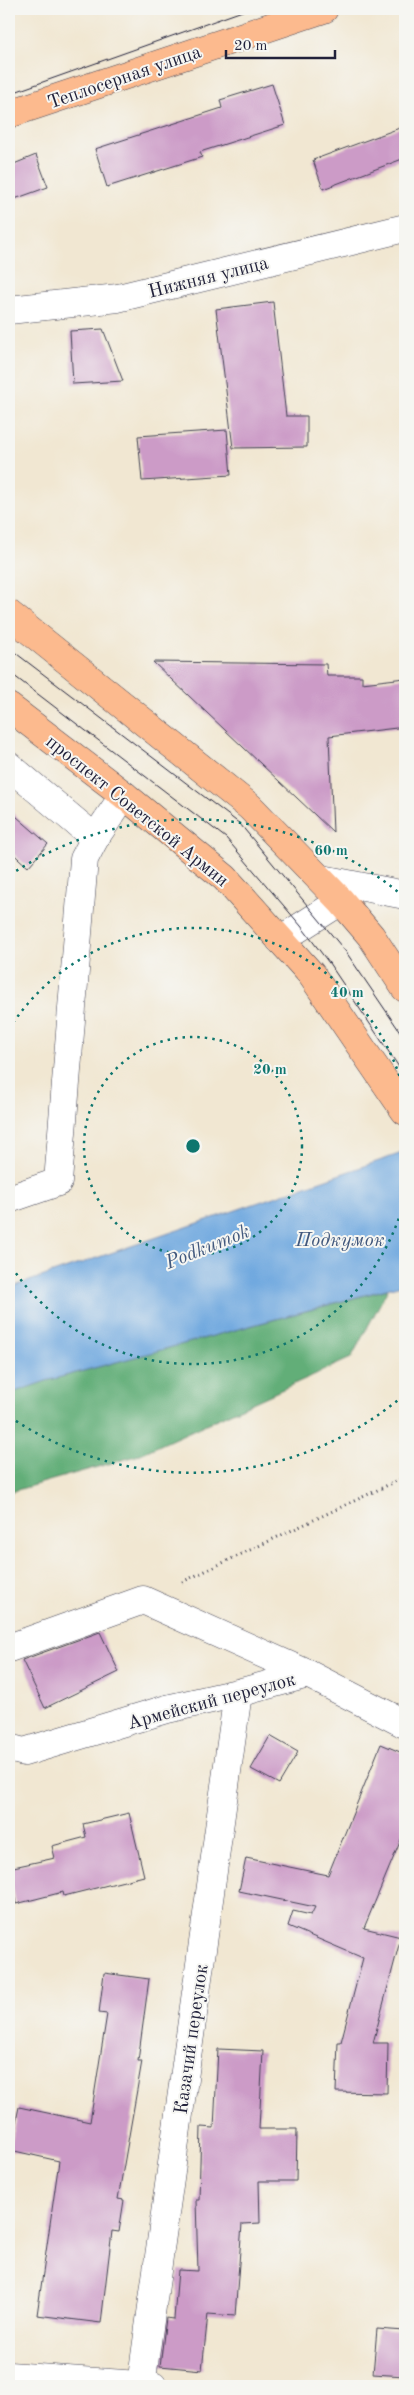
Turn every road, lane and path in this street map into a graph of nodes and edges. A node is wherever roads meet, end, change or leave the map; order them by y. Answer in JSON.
{"nodes":[{"id":1,"x":324,"y":9,"type":"edge"},
{"id":2,"x":9,"y":114,"type":"edge"},
{"id":3,"x":405,"y":228,"type":"edge"},
{"id":4,"x":9,"y":310,"type":"edge"},
{"id":5,"x":9,"y":614,"type":"edge"},
{"id":6,"x":9,"y":708,"type":"edge"},
{"id":7,"x":9,"y":766,"type":"edge"},
{"id":8,"x":124,"y":795,"type":"junction"},
{"id":9,"x":95,"y":838,"type":"junction"},
{"id":10,"x":322,"y":879,"type":"junction"},
{"id":11,"x":405,"y":895,"type":"edge"},
{"id":12,"x":341,"y":901,"type":"junction"},
{"id":13,"x":280,"y":940,"type":"junction"},
{"id":14,"x":405,"y":988,"type":"edge"},
{"id":15,"x":405,"y":1111,"type":"edge"},
{"id":16,"x":9,"y":1199,"type":"edge"},
{"id":17,"x":405,"y":1477,"type":"edge"},
{"id":18,"x":142,"y":1600,"type":"junction"},
{"id":19,"x":9,"y":1648,"type":"edge"},
{"id":20,"x":308,"y":1674,"type":"junction"},
{"id":21,"x":238,"y":1694,"type":"junction"},
{"id":22,"x":405,"y":1724,"type":"edge"},
{"id":23,"x":9,"y":1748,"type":"edge"},
{"id":24,"x":9,"y":2376,"type":"edge"},
{"id":25,"x":147,"y":2386,"type":"edge"}],
"edges":[{"from":1,"to":2,"type":"main road","name":"Теплосерная улица"},
{"from":3,"to":4,"type":"street","name":"Нижняя улица"},
{"from":5,"to":10,"type":"main road"},
{"from":6,"to":8,"type":"main road","name":"проспект Советской Армии"},
{"from":7,"to":9,"type":"street"},
{"from":8,"to":9,"type":"street"},
{"from":8,"to":13,"type":"main road","name":"проспект Советской Армии"},
{"from":9,"to":16,"type":"street"},
{"from":10,"to":11,"type":"street"},
{"from":10,"to":12,"type":"main road"},
{"from":12,"to":13,"type":"street"},
{"from":12,"to":14,"type":"main road"},
{"from":13,"to":15,"type":"main road","name":"проспект Советской Армии"},
{"from":17,"to":18,"type":"path"},
{"from":18,"to":19,"type":"street"},
{"from":18,"to":20,"type":"street"},
{"from":20,"to":21,"type":"street","name":"Армейский переулок"},
{"from":20,"to":22,"type":"street","name":"Армейский переулок"},
{"from":21,"to":23,"type":"street","name":"Армейский переулок"},
{"from":21,"to":25,"type":"street","name":"Казачий переулок"},
{"from":24,"to":25,"type":"street"}]}
